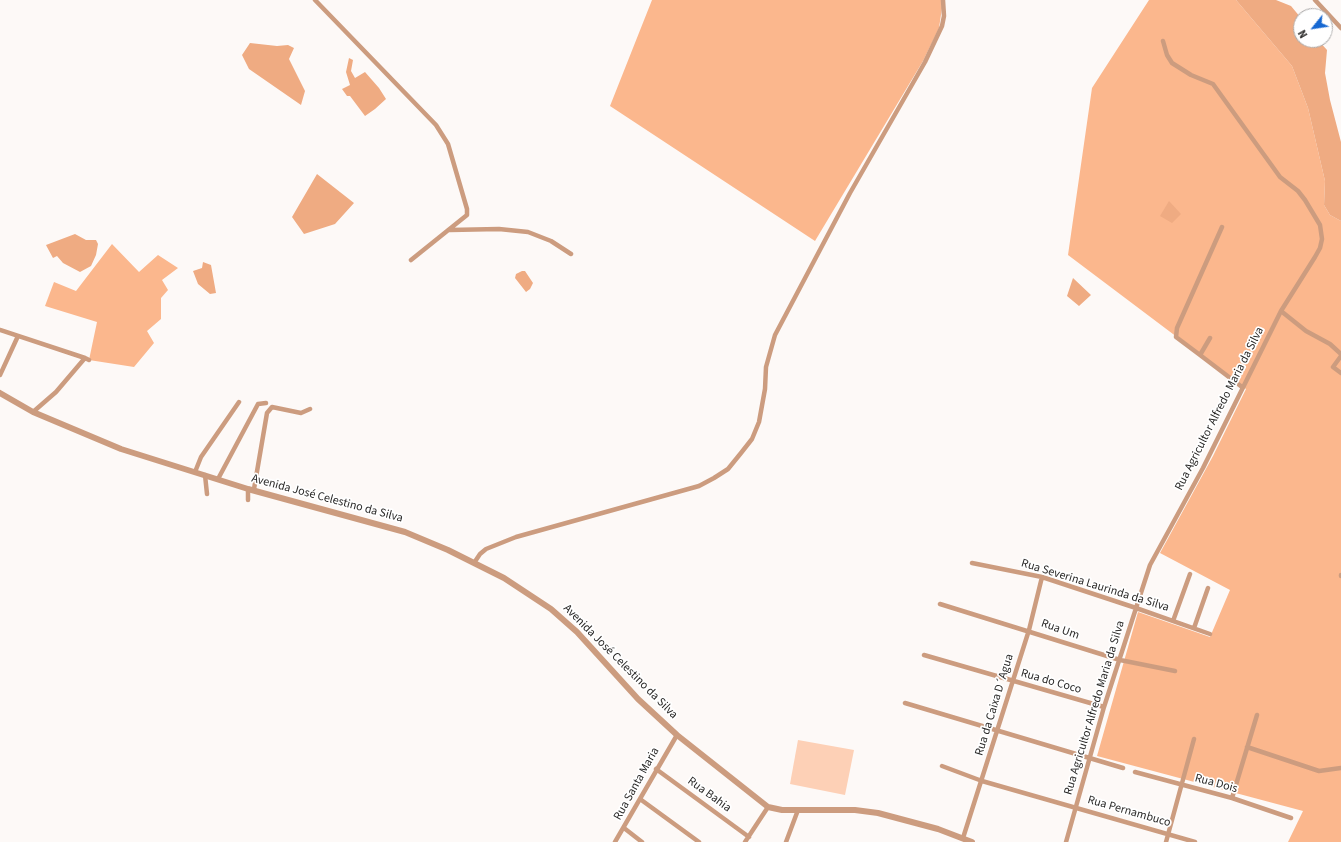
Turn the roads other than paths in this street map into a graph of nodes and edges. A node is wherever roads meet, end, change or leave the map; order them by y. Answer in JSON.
{"nodes":[{"id":1,"x":315,"y":0,"type":"edge"},
{"id":2,"x":943,"y":0,"type":"edge"},
{"id":3,"x":1315,"y":0,"type":"edge"},
{"id":4,"x":1341,"y":28,"type":"edge"},
{"id":5,"x":1163,"y":41,"type":"dead end"},
{"id":6,"x":1222,"y":227,"type":"dead end"},
{"id":7,"x":450,"y":230,"type":"junction"},
{"id":8,"x":571,"y":254,"type":"dead end"},
{"id":9,"x":411,"y":260,"type":"dead end"},
{"id":10,"x":1281,"y":311,"type":"junction"},
{"id":11,"x":0,"y":330,"type":"edge"},
{"id":12,"x":18,"y":336,"type":"junction"},
{"id":13,"x":1210,"y":338,"type":"dead end"},
{"id":14,"x":1200,"y":355,"type":"junction"},
{"id":15,"x":1341,"y":355,"type":"edge"},
{"id":16,"x":1341,"y":373,"type":"edge"},
{"id":17,"x":0,"y":375,"type":"edge"},
{"id":18,"x":1242,"y":387,"type":"junction"},
{"id":19,"x":0,"y":393,"type":"edge"},
{"id":20,"x":239,"y":402,"type":"dead end"},
{"id":21,"x":266,"y":403,"type":"dead end"},
{"id":22,"x":310,"y":409,"type":"dead end"},
{"id":23,"x":33,"y":412,"type":"junction"},
{"id":24,"x":195,"y":472,"type":"junction"},
{"id":25,"x":205,"y":475,"type":"junction"},
{"id":26,"x":218,"y":479,"type":"junction"},
{"id":27,"x":251,"y":489,"type":"junction"},
{"id":28,"x":207,"y":494,"type":"dead end"},
{"id":29,"x":248,"y":500,"type":"dead end"},
{"id":30,"x":474,"y":563,"type":"junction"},
{"id":31,"x":972,"y":563,"type":"dead end"},
{"id":32,"x":1190,"y":574,"type":"dead end"},
{"id":33,"x":1042,"y":578,"type":"junction"},
{"id":34,"x":1208,"y":588,"type":"dead end"},
{"id":35,"x":940,"y":604,"type":"dead end"},
{"id":36,"x":1136,"y":608,"type":"junction"},
{"id":37,"x":1173,"y":621,"type":"junction"},
{"id":38,"x":1194,"y":628,"type":"junction"},
{"id":39,"x":1029,"y":630,"type":"junction"},
{"id":40,"x":1210,"y":634,"type":"dead end"},
{"id":41,"x":924,"y":655,"type":"dead end"},
{"id":42,"x":1120,"y":660,"type":"junction"},
{"id":43,"x":1175,"y":671,"type":"dead end"},
{"id":44,"x":1012,"y":681,"type":"junction"},
{"id":45,"x":906,"y":704,"type":"dead end"},
{"id":46,"x":1104,"y":707,"type":"junction"},
{"id":47,"x":1257,"y":715,"type":"dead end"},
{"id":48,"x":997,"y":731,"type":"junction"},
{"id":49,"x":677,"y":735,"type":"junction"},
{"id":50,"x":1194,"y":739,"type":"dead end"},
{"id":51,"x":1248,"y":747,"type":"junction"},
{"id":52,"x":1090,"y":758,"type":"junction"},
{"id":53,"x":942,"y":766,"type":"dead end"},
{"id":54,"x":1123,"y":768,"type":"dead end"},
{"id":55,"x":1341,"y":768,"type":"edge"},
{"id":56,"x":656,"y":769,"type":"junction"},
{"id":57,"x":1135,"y":772,"type":"dead end"},
{"id":58,"x":982,"y":781,"type":"junction"},
{"id":59,"x":1181,"y":785,"type":"junction"},
{"id":60,"x":1232,"y":798,"type":"junction"},
{"id":61,"x":640,"y":799,"type":"junction"},
{"id":62,"x":768,"y":807,"type":"junction"},
{"id":63,"x":1076,"y":808,"type":"junction"},
{"id":64,"x":798,"y":810,"type":"junction"},
{"id":65,"x":1291,"y":818,"type":"dead end"},
{"id":66,"x":624,"y":828,"type":"junction"},
{"id":67,"x":1168,"y":834,"type":"junction"},
{"id":68,"x":749,"y":837,"type":"junction"},
{"id":69,"x":963,"y":838,"type":"junction"},
{"id":70,"x":615,"y":842,"type":"edge"},
{"id":71,"x":642,"y":842,"type":"edge"},
{"id":72,"x":699,"y":842,"type":"edge"},
{"id":73,"x":745,"y":842,"type":"edge"},
{"id":74,"x":786,"y":842,"type":"edge"},
{"id":75,"x":972,"y":842,"type":"edge"},
{"id":76,"x":1066,"y":842,"type":"edge"},
{"id":77,"x":1166,"y":842,"type":"edge"},
{"id":78,"x":1195,"y":842,"type":"edge"}],
"edges":[{"from":1,"to":7,"type":"street"},
{"from":2,"to":30,"type":"street"},
{"from":3,"to":4,"type":"street"},
{"from":5,"to":10,"type":"street","name":"Rua Agricultor Alfredo Maria da Silva"},
{"from":6,"to":14,"type":"street"},
{"from":7,"to":8,"type":"street"},
{"from":7,"to":9,"type":"street"},
{"from":10,"to":15,"type":"street"},
{"from":10,"to":18,"type":"street","name":"Rua Agricultor Alfredo Maria da Silva"},
{"from":11,"to":12,"type":"street"},
{"from":12,"to":17,"type":"street"},
{"from":12,"to":23,"type":"street"},
{"from":13,"to":14,"type":"street"},
{"from":14,"to":18,"type":"street"},
{"from":15,"to":16,"type":"street"},
{"from":18,"to":36,"type":"street","name":"Rua Agricultor Alfredo Maria da Silva"},
{"from":19,"to":23,"type":"street","name":"Avenida José Celestino da Silva"},
{"from":20,"to":24,"type":"street"},
{"from":21,"to":26,"type":"street"},
{"from":22,"to":27,"type":"street"},
{"from":23,"to":24,"type":"street","name":"Avenida José Celestino da Silva"},
{"from":24,"to":25,"type":"street","name":"Avenida José Celestino da Silva"},
{"from":25,"to":26,"type":"street","name":"Avenida José Celestino da Silva"},
{"from":25,"to":28,"type":"street"},
{"from":26,"to":27,"type":"street","name":"Avenida José Celestino da Silva"},
{"from":27,"to":29,"type":"street"},
{"from":27,"to":30,"type":"street","name":"Avenida José Celestino da Silva"},
{"from":30,"to":49,"type":"street","name":"Avenida José Celestino da Silva"},
{"from":31,"to":33,"type":"street","name":"Rua Severina Laurinda da Silva"},
{"from":32,"to":37,"type":"street"},
{"from":33,"to":36,"type":"street","name":"Rua Severina Laurinda da Silva"},
{"from":33,"to":39,"type":"street","name":"Rua da Caixa D´Agua"},
{"from":34,"to":38,"type":"street"},
{"from":35,"to":39,"type":"street","name":"Rua Um"},
{"from":36,"to":37,"type":"street","name":"Rua Severina Laurinda da Silva"},
{"from":36,"to":42,"type":"street","name":"Rua Agricultor Alfredo Maria da Silva"},
{"from":37,"to":38,"type":"street","name":"Rua Severina Laurinda da Silva"},
{"from":38,"to":40,"type":"street","name":"Rua Severina Laurinda da Silva"},
{"from":39,"to":42,"type":"street","name":"Rua Um"},
{"from":39,"to":44,"type":"street","name":"Rua da Caixa D´Agua"},
{"from":41,"to":44,"type":"street","name":"Rua do Coco"},
{"from":42,"to":43,"type":"street","name":"Rua Um"},
{"from":42,"to":46,"type":"street","name":"Rua Agricultor Alfredo Maria da Silva"},
{"from":44,"to":46,"type":"street","name":"Rua do Coco"},
{"from":44,"to":48,"type":"street","name":"Rua da Caixa D´Agua"},
{"from":45,"to":48,"type":"street"},
{"from":46,"to":52,"type":"street","name":"Rua Agricultor Alfredo Maria da Silva"},
{"from":47,"to":51,"type":"street"},
{"from":48,"to":52,"type":"street"},
{"from":48,"to":58,"type":"street","name":"Rua da Caixa D´Agua"},
{"from":49,"to":56,"type":"street","name":"Rua Santa Maria"},
{"from":49,"to":62,"type":"street","name":"Avenida José Celestino da Silva"},
{"from":50,"to":59,"type":"street"},
{"from":51,"to":55,"type":"street"},
{"from":51,"to":60,"type":"street"},
{"from":52,"to":54,"type":"street"},
{"from":52,"to":63,"type":"street","name":"Rua Agricultor Alfredo Maria da Silva"},
{"from":53,"to":58,"type":"street","name":"Rua Pernambuco"},
{"from":56,"to":61,"type":"street","name":"Rua Santa Maria"},
{"from":56,"to":68,"type":"street","name":"Rua Bahia"},
{"from":57,"to":59,"type":"street","name":"Rua Dois"},
{"from":58,"to":63,"type":"street","name":"Rua Pernambuco"},
{"from":58,"to":69,"type":"street","name":"Rua da Caixa D´Agua"},
{"from":59,"to":60,"type":"street","name":"Rua Dois"},
{"from":59,"to":67,"type":"street"},
{"from":60,"to":65,"type":"street","name":"Rua Dois"},
{"from":61,"to":66,"type":"street","name":"Rua Santa Maria"},
{"from":61,"to":72,"type":"street"},
{"from":62,"to":64,"type":"street","name":"Avenida José Celestino da Silva"},
{"from":62,"to":68,"type":"street"},
{"from":63,"to":67,"type":"street","name":"Rua Pernambuco"},
{"from":63,"to":76,"type":"street","name":"Rua Agricultor Alfredo Maria da Silva"},
{"from":64,"to":69,"type":"street","name":"Avenida José Celestino da Silva"},
{"from":64,"to":74,"type":"street"},
{"from":66,"to":70,"type":"street","name":"Rua Santa Maria"},
{"from":66,"to":71,"type":"street"},
{"from":67,"to":77,"type":"street"},
{"from":67,"to":78,"type":"street","name":"Rua Pernambuco"},
{"from":68,"to":73,"type":"street"},
{"from":69,"to":75,"type":"street","name":"Avenida José Celestino da Silva"}]}
